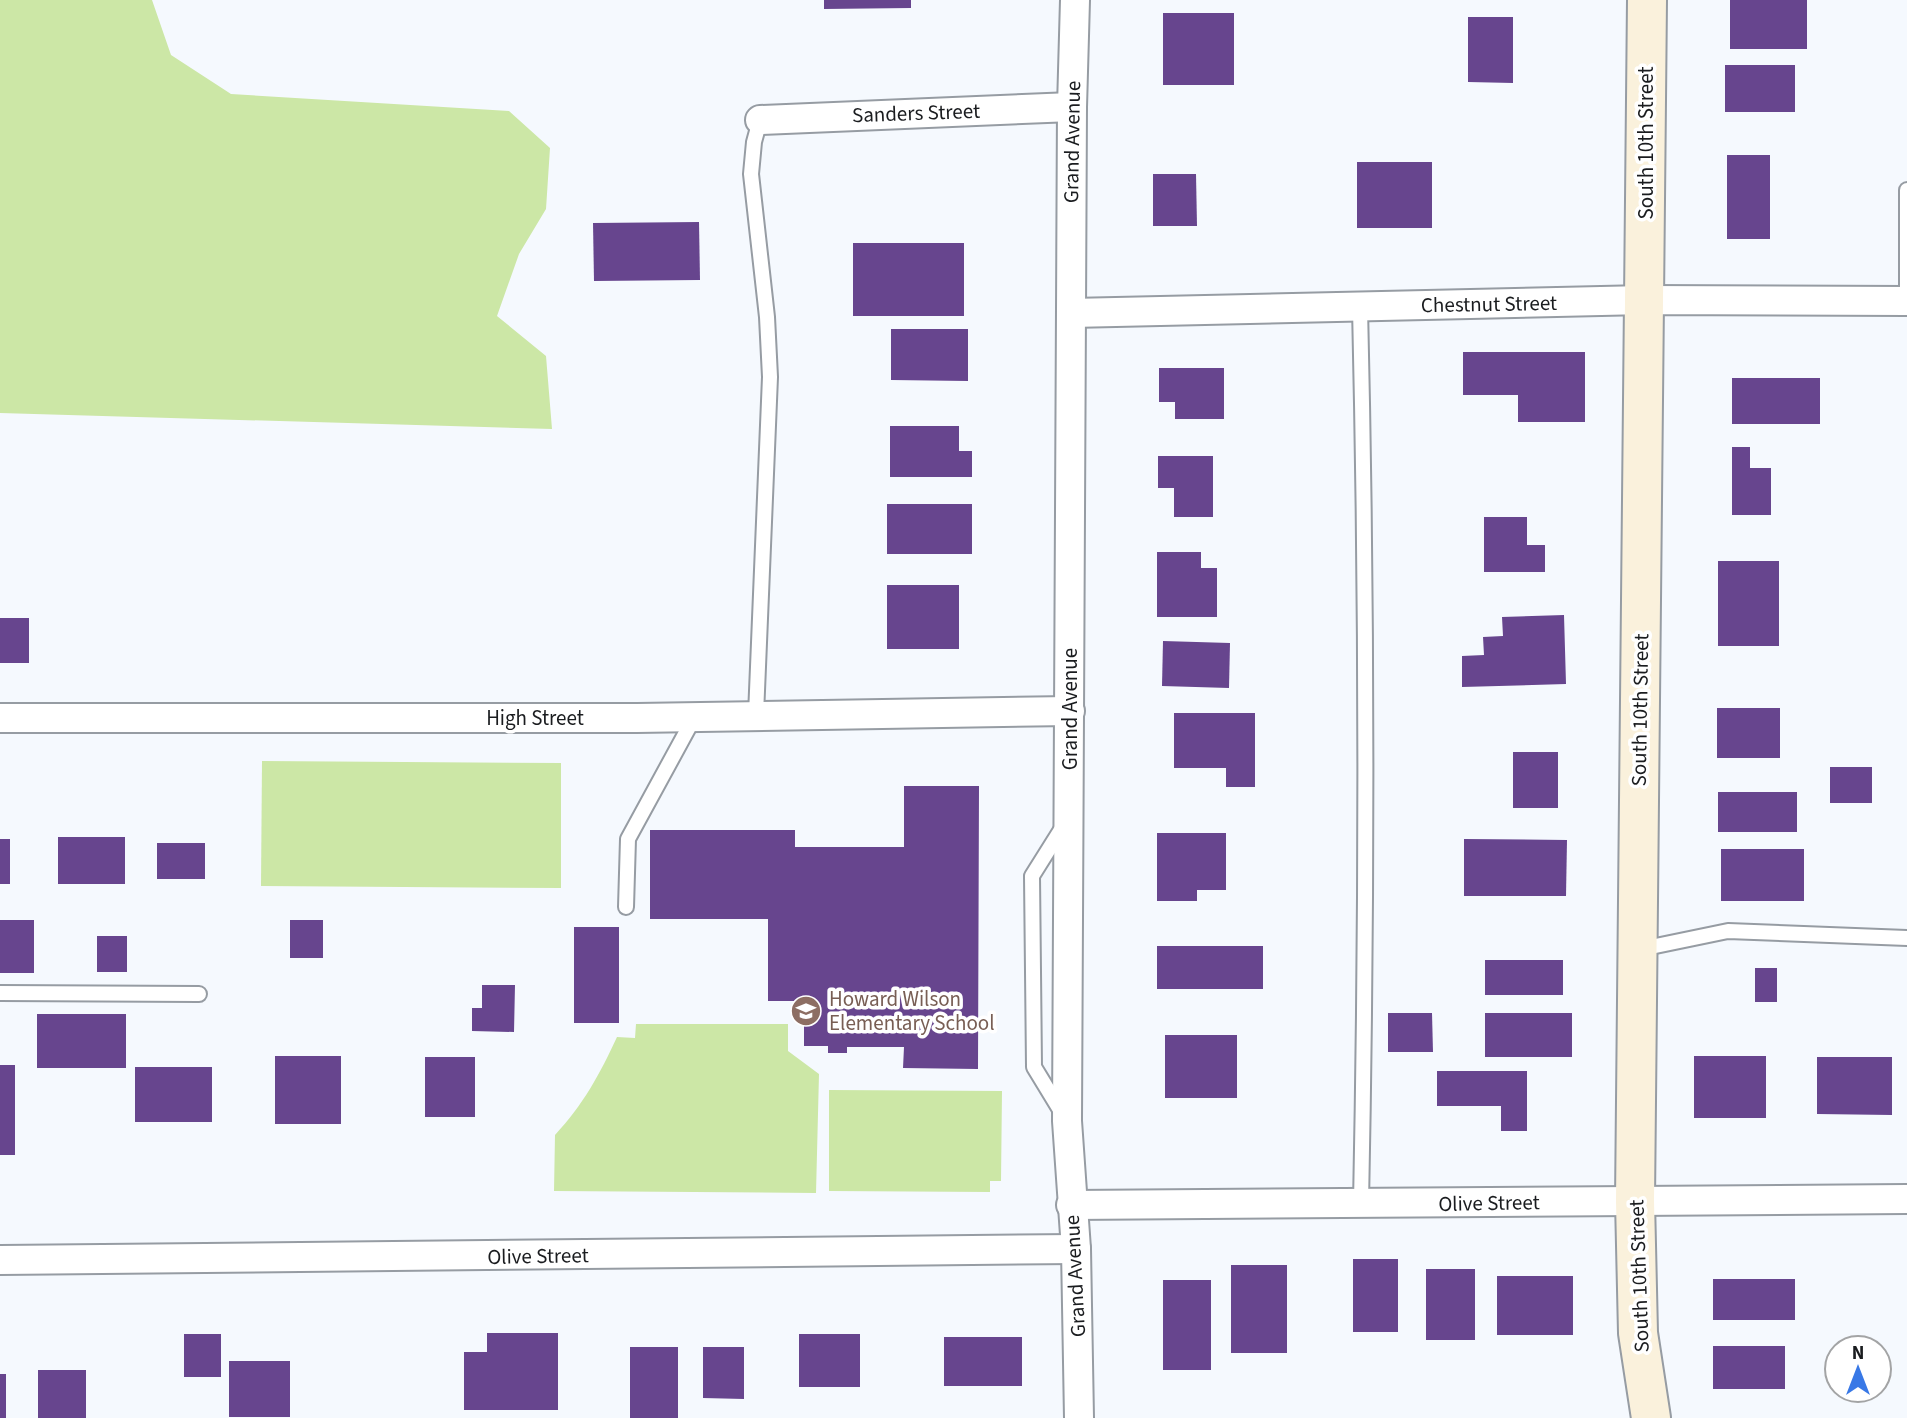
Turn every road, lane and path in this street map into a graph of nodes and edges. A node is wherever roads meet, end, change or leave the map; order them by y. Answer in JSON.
{"nodes":[{"id":1,"x":1075,"y":0,"type":"edge"},
{"id":2,"x":1647,"y":0,"type":"edge"},
{"id":3,"x":1072,"y":107,"type":"junction"},
{"id":4,"x":760,"y":120,"type":"joint"},
{"id":5,"x":1907,"y":190,"type":"edge"},
{"id":6,"x":1645,"y":300,"type":"junction"},
{"id":7,"x":1907,"y":301,"type":"edge"},
{"id":8,"x":1360,"y":307,"type":"junction"},
{"id":9,"x":1071,"y":313,"type":"junction"},
{"id":10,"x":1070,"y":710,"type":"junction"},
{"id":11,"x":756,"y":715,"type":"junction"},
{"id":12,"x":695,"y":716,"type":"junction"},
{"id":13,"x":0,"y":718,"type":"edge"},
{"id":14,"x":626,"y":907,"type":"dead end"},
{"id":15,"x":1907,"y":938,"type":"edge"},
{"id":16,"x":1638,"y":950,"type":"junction"},
{"id":17,"x":0,"y":993,"type":"edge"},
{"id":18,"x":199,"y":994,"type":"dead end"},
{"id":19,"x":1907,"y":1199,"type":"edge"},
{"id":20,"x":1635,"y":1201,"type":"junction"},
{"id":21,"x":1361,"y":1204,"type":"junction"},
{"id":22,"x":1071,"y":1205,"type":"junction"},
{"id":23,"x":1076,"y":1249,"type":"junction"},
{"id":24,"x":0,"y":1260,"type":"edge"},
{"id":25,"x":1079,"y":1418,"type":"edge"},
{"id":26,"x":1651,"y":1418,"type":"edge"}],
"edges":[{"from":1,"to":3,"type":"street","name":"Grand Avenue"},
{"from":2,"to":6,"type":"street","name":"South 10th Street"},
{"from":3,"to":4,"type":"street","name":"Sanders Street"},
{"from":3,"to":9,"type":"street","name":"Grand Avenue"},
{"from":4,"to":11,"type":"lane"},
{"from":5,"to":7,"type":"lane"},
{"from":6,"to":7,"type":"street","name":"Chestnut Street"},
{"from":6,"to":8,"type":"street","name":"Chestnut Street"},
{"from":6,"to":16,"type":"street","name":"South 10th Street"},
{"from":8,"to":9,"type":"street","name":"Chestnut Street"},
{"from":8,"to":21,"type":"lane"},
{"from":9,"to":10,"type":"street","name":"Grand Avenue"},
{"from":10,"to":11,"type":"street","name":"High Street"},
{"from":10,"to":22,"type":"street","name":"Grand Avenue"},
{"from":11,"to":12,"type":"street","name":"High Street"},
{"from":12,"to":13,"type":"street","name":"High Street"},
{"from":12,"to":14,"type":"lane"},
{"from":15,"to":16,"type":"lane"},
{"from":16,"to":20,"type":"street","name":"South 10th Street"},
{"from":17,"to":18,"type":"lane"},
{"from":19,"to":20,"type":"street","name":"Olive Street"},
{"from":20,"to":21,"type":"street","name":"Olive Street"},
{"from":20,"to":26,"type":"street","name":"South 10th Street"},
{"from":21,"to":22,"type":"street","name":"Olive Street"},
{"from":22,"to":23,"type":"street","name":"Grand Avenue"},
{"from":23,"to":24,"type":"street","name":"Olive Street"},
{"from":23,"to":25,"type":"street","name":"Grand Avenue"}]}
